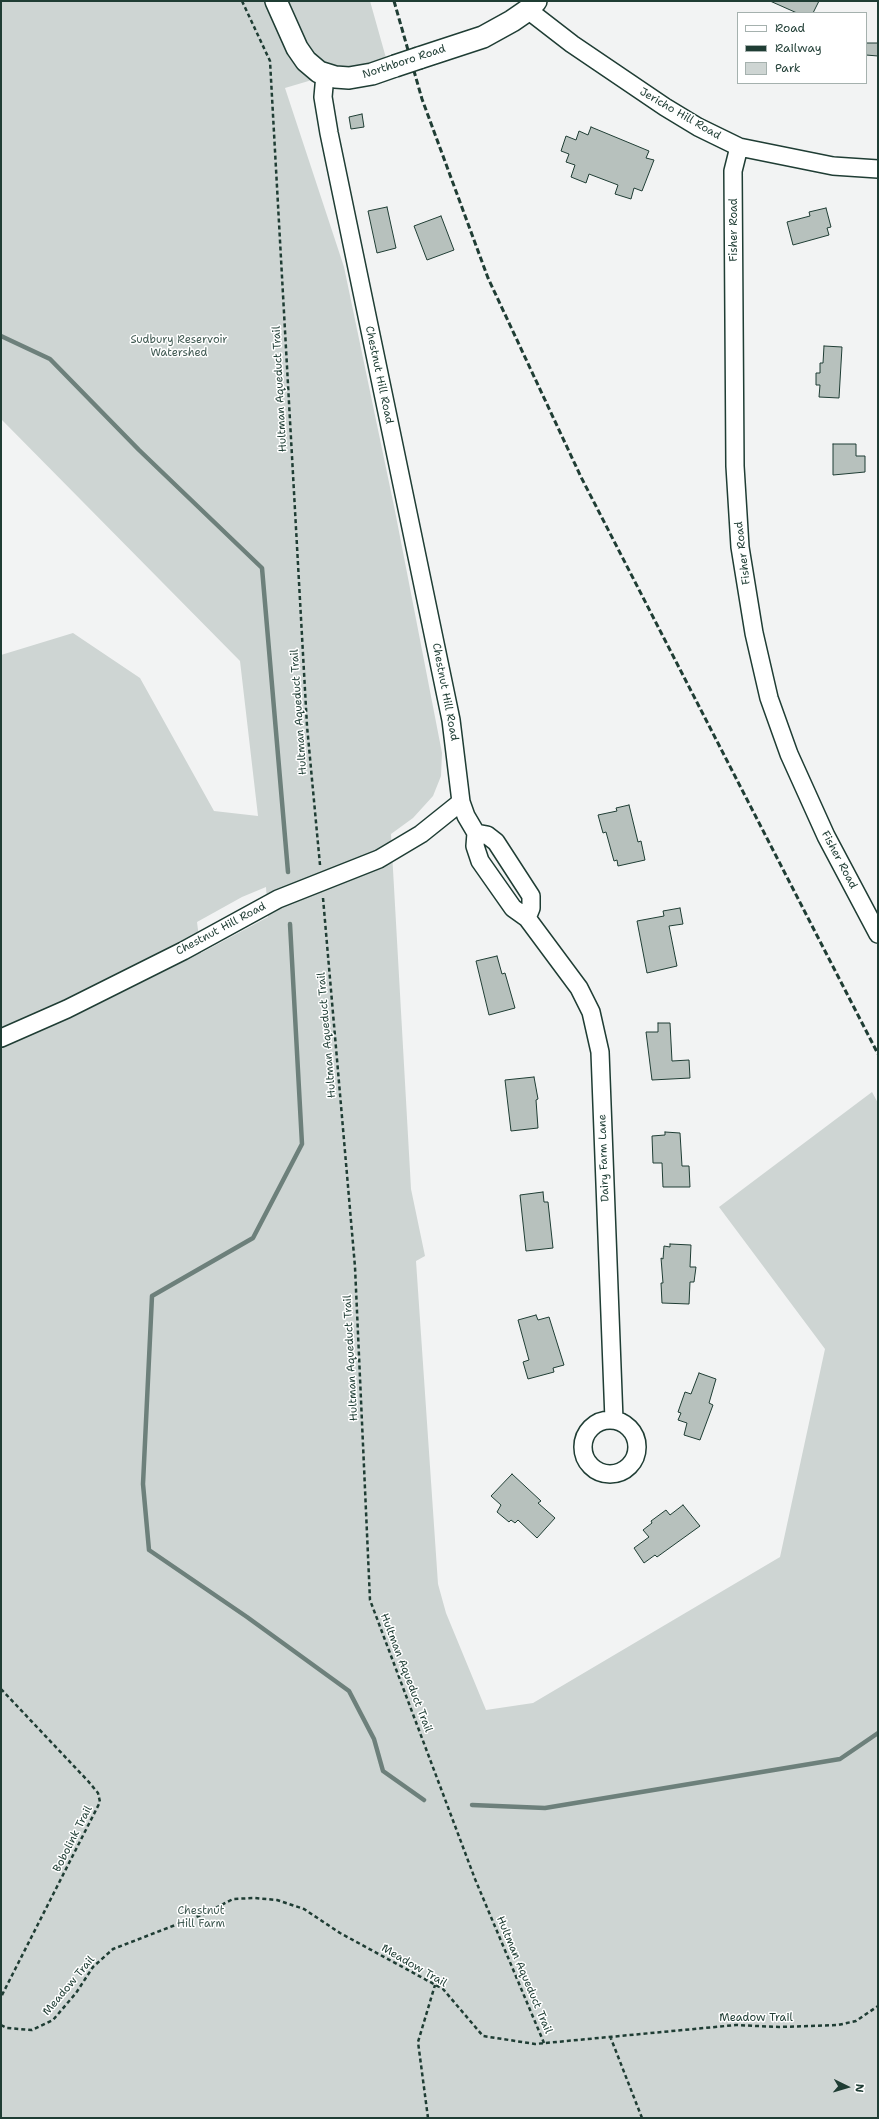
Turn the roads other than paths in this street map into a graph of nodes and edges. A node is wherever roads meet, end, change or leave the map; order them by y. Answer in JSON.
{"nodes":[{"id":1,"x":276,"y":1,"type":"edge"},
{"id":2,"x":532,"y":5,"type":"edge"},
{"id":3,"x":325,"y":75,"type":"junction"},
{"id":4,"x":739,"y":147,"type":"junction"},
{"id":5,"x":878,"y":169,"type":"edge"},
{"id":6,"x":461,"y":802,"type":"junction"},
{"id":7,"x":476,"y":833,"type":"junction"},
{"id":8,"x":527,"y":918,"type":"junction"},
{"id":9,"x":878,"y":934,"type":"edge"},
{"id":10,"x":1,"y":1038,"type":"edge"},
{"id":11,"x":614,"y":1420,"type":"dead end"}],
"edges":[{"from":1,"to":3,"type":"main road"},
{"from":2,"to":3,"type":"main road","name":"Northboro Road","bridge":true},
{"from":2,"to":4,"type":"street","name":"Jericho Hill Road"},
{"from":3,"to":6,"type":"street","name":"Chestnut Hill Road"},
{"from":4,"to":5,"type":"street","name":"Jericho Hill Road"},
{"from":4,"to":9,"type":"street","name":"Fisher Road"},
{"from":6,"to":7,"type":"street","name":"Dairy Farm Lane"},
{"from":6,"to":10,"type":"street","name":"Chestnut Hill Road"},
{"from":7,"to":8,"type":"street","name":"Dairy Farm Lane"},
{"from":7,"to":8,"type":"street"},
{"from":8,"to":11,"type":"street","name":"Dairy Farm Lane"}]}
